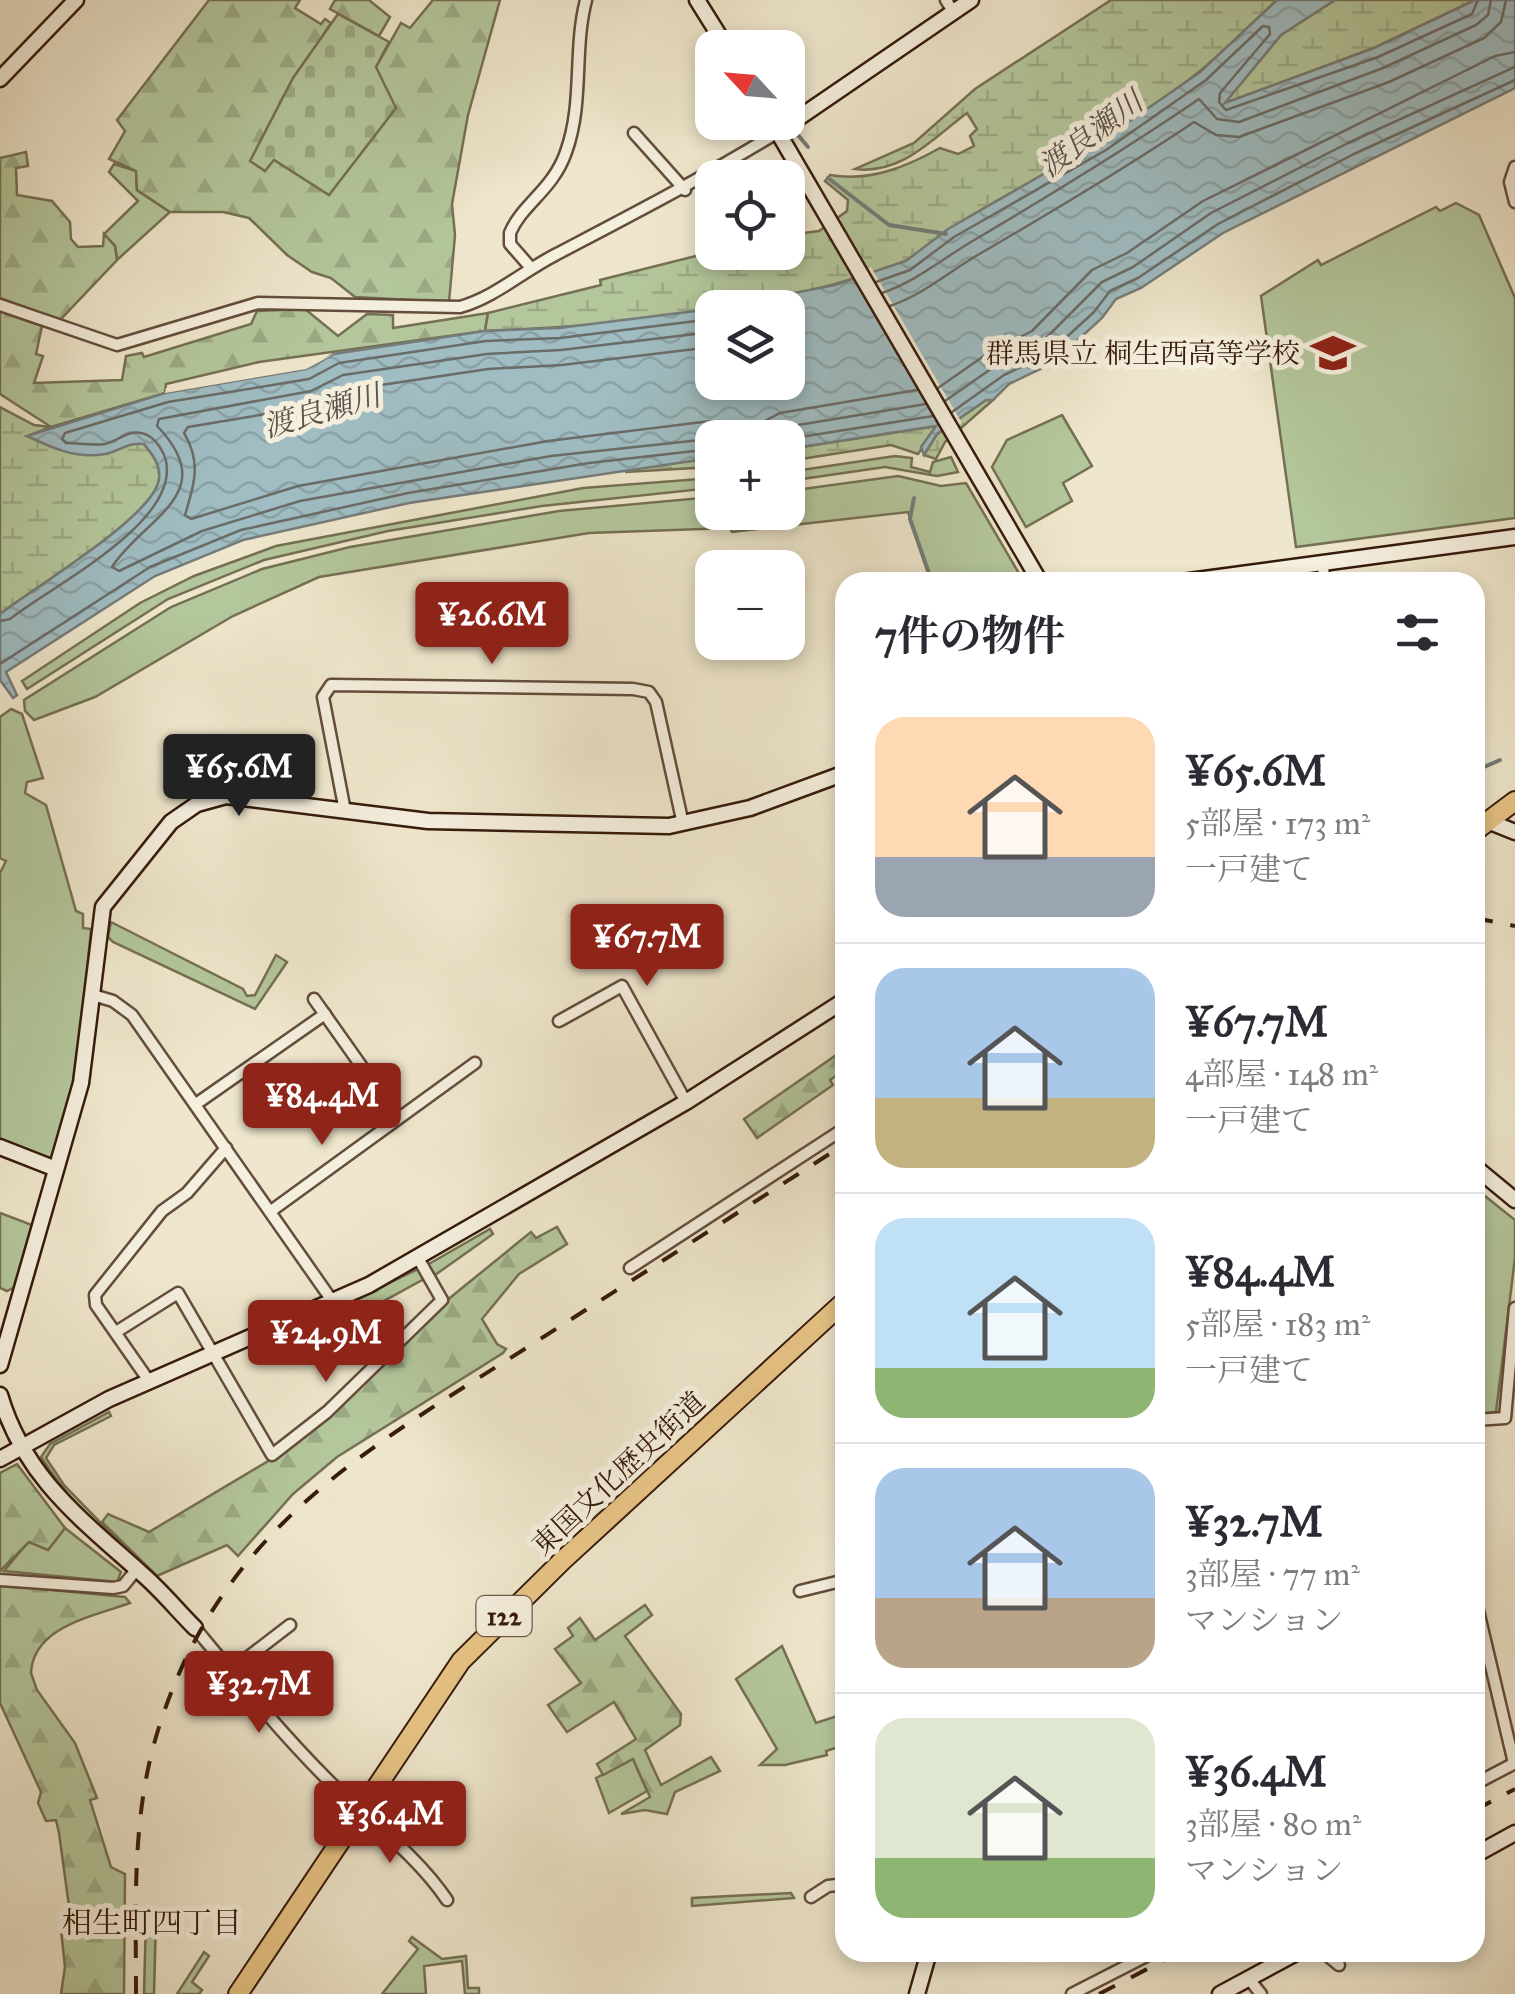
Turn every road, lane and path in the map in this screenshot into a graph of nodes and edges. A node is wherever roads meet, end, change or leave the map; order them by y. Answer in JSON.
{"nodes":[{"id":1,"x":76,"y":0,"type":"edge"},
{"id":2,"x":586,"y":0,"type":"edge"},
{"id":3,"x":697,"y":0,"type":"edge"},
{"id":4,"x":971,"y":0,"type":"edge"},
{"id":5,"x":949,"y":5,"type":"edge"},
{"id":6,"x":716,"y":30,"type":"edge"},
{"id":7,"x":0,"y":80,"type":"edge"},
{"id":8,"x":805,"y":106,"type":"edge"},
{"id":9,"x":634,"y":133,"type":"dead end"},
{"id":10,"x":756,"y":140,"type":"edge"},
{"id":11,"x":783,"y":140,"type":"edge"},
{"id":12,"x":1515,"y":166,"type":"edge"},
{"id":13,"x":684,"y":190,"type":"junction"},
{"id":14,"x":1515,"y":202,"type":"edge"},
{"id":15,"x":531,"y":268,"type":"junction"},
{"id":16,"x":0,"y":304,"type":"edge"},
{"id":17,"x":1515,"y":536,"type":"edge"},
{"id":18,"x":1323,"y":563,"type":"junction"},
{"id":19,"x":1034,"y":572,"type":"edge"},
{"id":20,"x":1256,"y":572,"type":"edge"},
{"id":21,"x":1323,"y":572,"type":"edge"},
{"id":22,"x":835,"y":777,"type":"edge"},
{"id":23,"x":1515,"y":800,"type":"edge"},
{"id":24,"x":345,"y":811,"type":"junction"},
{"id":25,"x":1485,"y":819,"type":"edge"},
{"id":26,"x":683,"y":824,"type":"junction"},
{"id":27,"x":1485,"y":824,"type":"edge"},
{"id":28,"x":1515,"y":832,"type":"edge"},
{"id":29,"x":94,"y":994,"type":"junction"},
{"id":30,"x":314,"y":999,"type":"dead end"},
{"id":31,"x":835,"y":1006,"type":"edge"},
{"id":32,"x":325,"y":1014,"type":"junction"},
{"id":33,"x":559,"y":1022,"type":"dead end"},
{"id":34,"x":475,"y":1063,"type":"dead end"},
{"id":35,"x":686,"y":1102,"type":"junction"},
{"id":36,"x":196,"y":1104,"type":"junction"},
{"id":37,"x":398,"y":1118,"type":"junction"},
{"id":38,"x":835,"y":1135,"type":"edge"},
{"id":39,"x":0,"y":1147,"type":"edge"},
{"id":40,"x":226,"y":1148,"type":"junction"},
{"id":41,"x":56,"y":1169,"type":"junction"},
{"id":42,"x":1485,"y":1175,"type":"edge"},
{"id":43,"x":1515,"y":1200,"type":"edge"},
{"id":44,"x":271,"y":1211,"type":"junction"},
{"id":45,"x":418,"y":1258,"type":"junction"},
{"id":46,"x":630,"y":1268,"type":"dead end"},
{"id":47,"x":0,"y":1296,"type":"edge"},
{"id":48,"x":18,"y":1301,"type":"junction"},
{"id":49,"x":334,"y":1302,"type":"junction"},
{"id":50,"x":1515,"y":1308,"type":"edge"},
{"id":51,"x":835,"y":1310,"type":"edge"},
{"id":52,"x":116,"y":1332,"type":"junction"},
{"id":53,"x":213,"y":1352,"type":"junction"},
{"id":54,"x":0,"y":1366,"type":"edge"},
{"id":55,"x":149,"y":1381,"type":"junction"},
{"id":56,"x":0,"y":1394,"type":"edge"},
{"id":57,"x":1485,"y":1419,"type":"edge"},
{"id":58,"x":24,"y":1446,"type":"junction"},
{"id":59,"x":0,"y":1459,"type":"edge"},
{"id":60,"x":137,"y":1569,"type":"junction"},
{"id":61,"x":0,"y":1580,"type":"edge"},
{"id":62,"x":835,"y":1582,"type":"edge"},
{"id":63,"x":800,"y":1591,"type":"dead end"},
{"id":64,"x":290,"y":1624,"type":"dead end"},
{"id":65,"x":195,"y":1628,"type":"joint"},
{"id":66,"x":1485,"y":1639,"type":"edge"},
{"id":67,"x":230,"y":1671,"type":"junction"},
{"id":68,"x":1515,"y":1763,"type":"edge"},
{"id":69,"x":1485,"y":1779,"type":"edge"},
{"id":70,"x":360,"y":1811,"type":"junction"},
{"id":71,"x":1515,"y":1833,"type":"edge"},
{"id":72,"x":1485,"y":1850,"type":"edge"},
{"id":73,"x":835,"y":1885,"type":"edge"},
{"id":74,"x":811,"y":1897,"type":"dead end"},
{"id":75,"x":447,"y":1900,"type":"dead end"},
{"id":76,"x":926,"y":1962,"type":"edge"},
{"id":77,"x":1134,"y":1962,"type":"edge"},
{"id":78,"x":1279,"y":1962,"type":"edge"},
{"id":79,"x":1336,"y":1962,"type":"edge"},
{"id":80,"x":1339,"y":1964,"type":"dead end"},
{"id":81,"x":1248,"y":1979,"type":"junction"},
{"id":82,"x":238,"y":1994,"type":"edge"},
{"id":83,"x":917,"y":1994,"type":"edge"},
{"id":84,"x":1072,"y":1994,"type":"edge"},
{"id":85,"x":1220,"y":1994,"type":"edge"},
{"id":86,"x":1261,"y":1994,"type":"edge"}],
"edges":[{"from":1,"to":7,"type":"street"},
{"from":2,"to":15,"type":"street"},
{"from":3,"to":6,"type":"street"},
{"from":4,"to":5,"type":"street"},
{"from":5,"to":8,"type":"street"},
{"from":9,"to":13,"type":"street"},
{"from":10,"to":13,"type":"street"},
{"from":11,"to":19,"type":"street"},
{"from":12,"to":14,"type":"street"},
{"from":13,"to":15,"type":"street"},
{"from":15,"to":16,"type":"street"},
{"from":17,"to":18,"type":"street"},
{"from":18,"to":20,"type":"street"},
{"from":18,"to":21,"type":"street"},
{"from":22,"to":26,"type":"street"},
{"from":23,"to":25,"type":"highway"},
{"from":24,"to":26,"type":"street"},
{"from":24,"to":26,"type":"street"},
{"from":24,"to":29,"type":"street"},
{"from":27,"to":28,"type":"street"},
{"from":29,"to":36,"type":"street"},
{"from":29,"to":41,"type":"street"},
{"from":30,"to":32,"type":"street"},
{"from":31,"to":35,"type":"street"},
{"from":32,"to":36,"type":"street"},
{"from":32,"to":37,"type":"street"},
{"from":33,"to":35,"type":"street"},
{"from":34,"to":37,"type":"street"},
{"from":35,"to":45,"type":"street"},
{"from":36,"to":40,"type":"street"},
{"from":37,"to":44,"type":"street"},
{"from":38,"to":46,"type":"street"},
{"from":39,"to":41,"type":"street"},
{"from":40,"to":44,"type":"street"},
{"from":40,"to":52,"type":"street"},
{"from":41,"to":48,"type":"street"},
{"from":42,"to":43,"type":"street"},
{"from":44,"to":49,"type":"street"},
{"from":45,"to":49,"type":"street"},
{"from":45,"to":53,"type":"street"},
{"from":47,"to":48,"type":"street"},
{"from":48,"to":54,"type":"street"},
{"from":49,"to":53,"type":"street"},
{"from":50,"to":57,"type":"street"},
{"from":51,"to":70,"type":"highway","name":"東国文化歴史街道","number":"122"},
{"from":52,"to":53,"type":"street"},
{"from":52,"to":55,"type":"street"},
{"from":53,"to":55,"type":"street"},
{"from":55,"to":58,"type":"street"},
{"from":56,"to":58,"type":"street"},
{"from":58,"to":59,"type":"street"},
{"from":58,"to":60,"type":"street"},
{"from":60,"to":61,"type":"street"},
{"from":60,"to":65,"type":"street"},
{"from":62,"to":63,"type":"street"},
{"from":64,"to":67,"type":"street"},
{"from":65,"to":67,"type":"street"},
{"from":66,"to":68,"type":"street"},
{"from":67,"to":70,"type":"street"},
{"from":68,"to":69,"type":"street"},
{"from":70,"to":75,"type":"street"},
{"from":70,"to":82,"type":"highway","name":"東国文化歴史街道","number":"122"},
{"from":71,"to":72,"type":"street"},
{"from":73,"to":74,"type":"street"},
{"from":76,"to":83,"type":"street"},
{"from":77,"to":84,"type":"street"},
{"from":78,"to":81,"type":"street"},
{"from":79,"to":80,"type":"street"},
{"from":81,"to":85,"type":"street"},
{"from":81,"to":86,"type":"street"}]}
